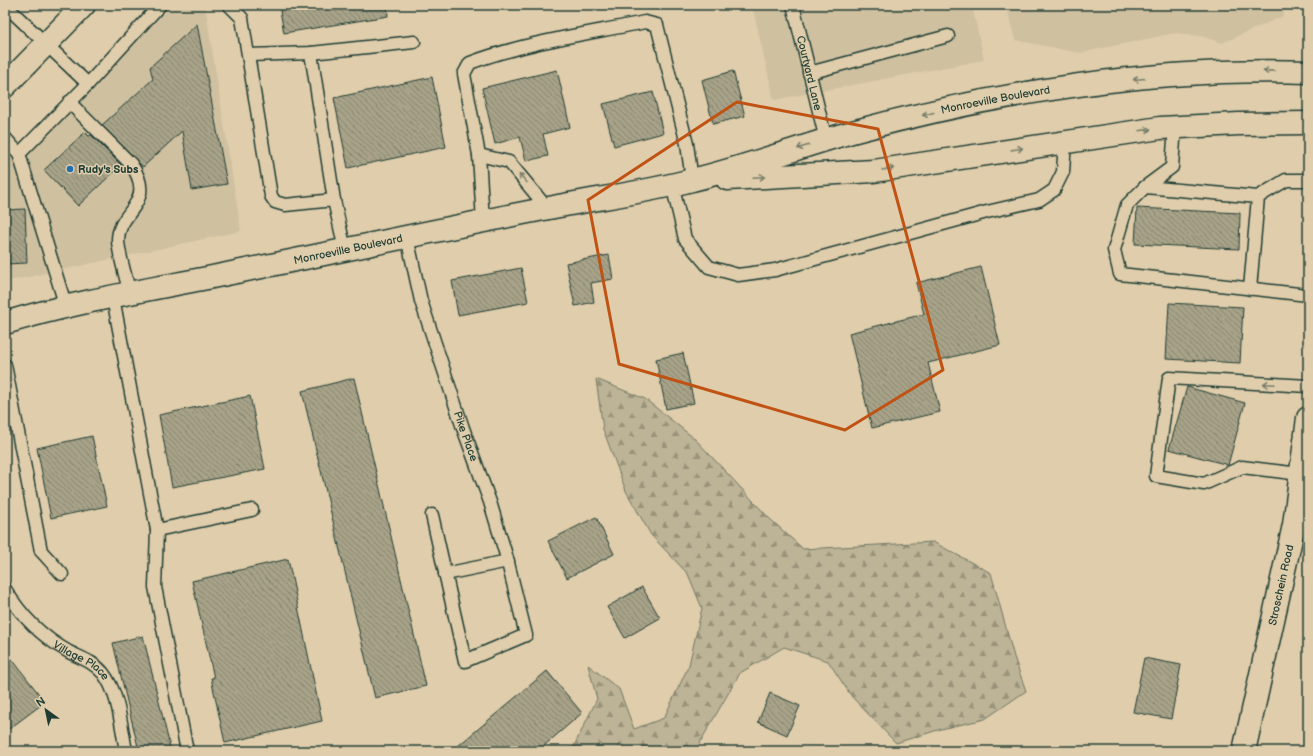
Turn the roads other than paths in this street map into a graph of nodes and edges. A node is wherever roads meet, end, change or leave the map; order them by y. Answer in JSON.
{"nodes":[{"id":1,"x":5,"y":5,"type":"edge"},
{"id":2,"x":84,"y":5,"type":"edge"},
{"id":3,"x":160,"y":5,"type":"edge"},
{"id":4,"x":229,"y":5,"type":"edge"},
{"id":5,"x":793,"y":5,"type":"edge"},
{"id":6,"x":948,"y":36,"type":"dead end"},
{"id":7,"x":414,"y":42,"type":"dead end"},
{"id":8,"x":46,"y":44,"type":"junction"},
{"id":9,"x":311,"y":53,"type":"junction"},
{"id":10,"x":248,"y":55,"type":"junction"},
{"id":11,"x":1308,"y":72,"type":"edge"},
{"id":12,"x":809,"y":73,"type":"junction"},
{"id":13,"x":88,"y":84,"type":"junction"},
{"id":14,"x":5,"y":86,"type":"edge"},
{"id":15,"x":69,"y":102,"type":"junction"},
{"id":16,"x":1308,"y":123,"type":"edge"},
{"id":17,"x":1175,"y":128,"type":"junction"},
{"id":18,"x":5,"y":138,"type":"edge"},
{"id":19,"x":826,"y":140,"type":"junction"},
{"id":20,"x":1065,"y":142,"type":"junction"},
{"id":21,"x":19,"y":154,"type":"junction"},
{"id":22,"x":479,"y":155,"type":"junction"},
{"id":23,"x":1308,"y":180,"type":"edge"},
{"id":24,"x":682,"y":182,"type":"junction"},
{"id":25,"x":1145,"y":187,"type":"junction"},
{"id":26,"x":1258,"y":197,"type":"junction"},
{"id":27,"x":334,"y":200,"type":"junction"},
{"id":28,"x":547,"y":208,"type":"junction"},
{"id":29,"x":483,"y":222,"type":"junction"},
{"id":30,"x":407,"y":237,"type":"junction"},
{"id":31,"x":345,"y":250,"type":"junction"},
{"id":32,"x":1250,"y":288,"type":"junction"},
{"id":33,"x":1308,"y":295,"type":"edge"},
{"id":34,"x":122,"y":296,"type":"junction"},
{"id":35,"x":66,"y":308,"type":"junction"},
{"id":36,"x":5,"y":323,"type":"edge"},
{"id":37,"x":5,"y":365,"type":"edge"},
{"id":38,"x":1308,"y":386,"type":"edge"},
{"id":39,"x":1308,"y":418,"type":"edge"},
{"id":40,"x":1300,"y":474,"type":"junction"},
{"id":41,"x":252,"y":510,"type":"dead end"},
{"id":42,"x":432,"y":515,"type":"dead end"},
{"id":43,"x":157,"y":530,"type":"junction"},
{"id":44,"x":508,"y":561,"type":"junction"},
{"id":45,"x":62,"y":574,"type":"dead end"},
{"id":46,"x":445,"y":574,"type":"junction"},
{"id":47,"x":5,"y":589,"type":"edge"},
{"id":48,"x":126,"y":751,"type":"edge"},
{"id":49,"x":187,"y":751,"type":"edge"},
{"id":50,"x":1244,"y":751,"type":"edge"}],
"edges":[{"from":1,"to":8,"type":"lane"},
{"from":2,"to":8,"type":"main road"},
{"from":3,"to":13,"type":"lane"},
{"from":4,"to":10,"type":"lane"},
{"from":5,"to":12,"type":"lane","name":"Courtyard Lane"},
{"from":6,"to":12,"type":"lane"},
{"from":7,"to":9,"type":"lane"},
{"from":8,"to":13,"type":"lane"},
{"from":8,"to":14,"type":"main road"},
{"from":9,"to":10,"type":"lane"},
{"from":9,"to":27,"type":"lane"},
{"from":10,"to":27,"type":"lane"},
{"from":11,"to":19,"type":"main road","name":"Monroeville Boulevard","one_way":true},
{"from":12,"to":19,"type":"lane","name":"Courtyard Lane"},
{"from":13,"to":15,"type":"lane"},
{"from":15,"to":21,"type":"lane"},
{"from":15,"to":34,"type":"lane"},
{"from":16,"to":17,"type":"main road","name":"Monroeville Boulevard"},
{"from":20,"to":17,"type":"main road","name":"Monroeville Boulevard","one_way":true},
{"from":17,"to":25,"type":"lane"},
{"from":18,"to":21,"type":"lane"},
{"from":19,"to":24,"type":"main road","name":"Monroeville Boulevard","one_way":true},
{"from":24,"to":20,"type":"main road","name":"Monroeville Boulevard","one_way":true},
{"from":20,"to":24,"type":"lane"},
{"from":21,"to":35,"type":"lane"},
{"from":22,"to":24,"type":"lane"},
{"from":28,"to":22,"type":"lane","one_way":true},
{"from":22,"to":29,"type":"lane"},
{"from":23,"to":26,"type":"lane"},
{"from":24,"to":28,"type":"main road","name":"Monroeville Boulevard"},
{"from":25,"to":26,"type":"lane"},
{"from":25,"to":32,"type":"lane"},
{"from":26,"to":32,"type":"lane"},
{"from":27,"to":31,"type":"lane"},
{"from":28,"to":29,"type":"main road","name":"Monroeville Boulevard"},
{"from":29,"to":30,"type":"main road","name":"Monroeville Boulevard"},
{"from":30,"to":31,"type":"main road","name":"Monroeville Boulevard"},
{"from":30,"to":44,"type":"lane","name":"Pike Place"},
{"from":31,"to":34,"type":"main road","name":"Monroeville Boulevard"},
{"from":32,"to":33,"type":"lane"},
{"from":34,"to":35,"type":"main road","name":"Monroeville Boulevard"},
{"from":34,"to":43,"type":"lane"},
{"from":35,"to":36,"type":"main road","name":"Monroeville Boulevard"},
{"from":37,"to":45,"type":"lane"},
{"from":38,"to":40,"type":"lane","one_way":true},
{"from":39,"to":40,"type":"main road","name":"Stroschein Road"},
{"from":40,"to":50,"type":"main road","name":"Stroschein Road"},
{"from":41,"to":43,"type":"lane"},
{"from":42,"to":46,"type":"lane"},
{"from":43,"to":49,"type":"lane"},
{"from":44,"to":46,"type":"lane"},
{"from":44,"to":46,"type":"lane","name":"Pike Place"},
{"from":47,"to":48,"type":"lane","name":"Village Place"}]}
